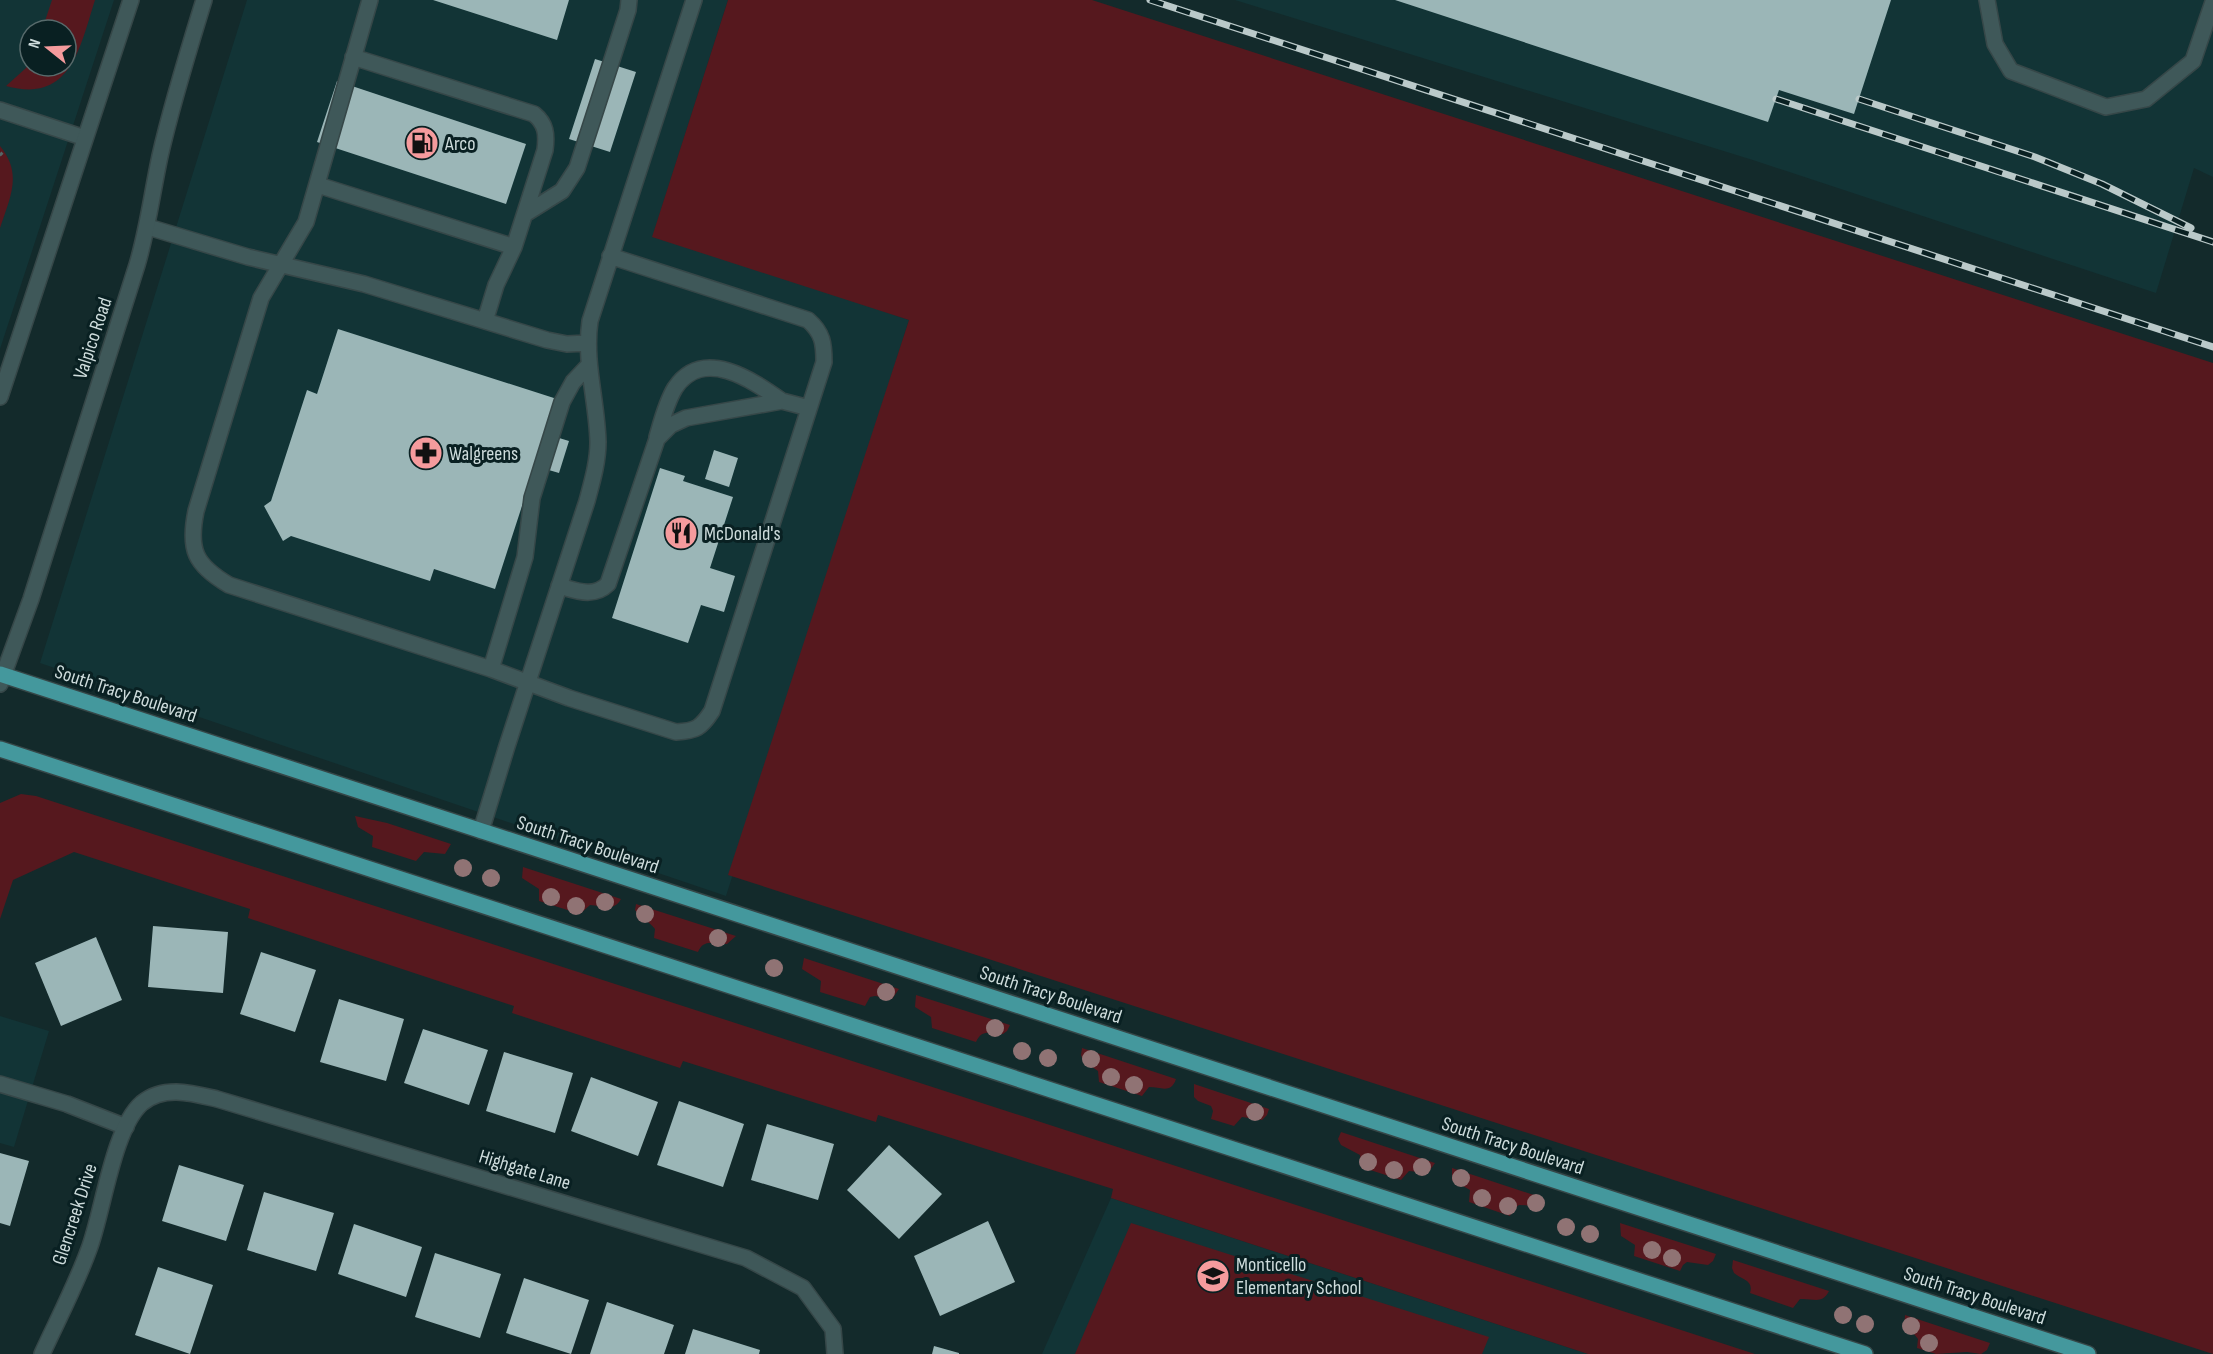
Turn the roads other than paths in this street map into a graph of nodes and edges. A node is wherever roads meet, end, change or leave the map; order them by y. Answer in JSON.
{"nodes":[{"id":1,"x":131,"y":0,"type":"edge"},
{"id":2,"x":204,"y":0,"type":"edge"},
{"id":3,"x":370,"y":0,"type":"edge"},
{"id":4,"x":629,"y":0,"type":"edge"},
{"id":5,"x":694,"y":0,"type":"edge"},
{"id":6,"x":1987,"y":0,"type":"edge"},
{"id":7,"x":2213,"y":2,"type":"edge"},
{"id":8,"x":352,"y":57,"type":"junction"},
{"id":9,"x":0,"y":110,"type":"edge"},
{"id":10,"x":85,"y":138,"type":"junction"},
{"id":11,"x":318,"y":185,"type":"junction"},
{"id":12,"x":525,"y":214,"type":"junction"},
{"id":13,"x":148,"y":227,"type":"junction"},
{"id":14,"x":514,"y":247,"type":"junction"},
{"id":15,"x":610,"y":256,"type":"junction"},
{"id":16,"x":281,"y":265,"type":"junction"},
{"id":17,"x":485,"y":321,"type":"junction"},
{"id":18,"x":587,"y":343,"type":"junction"},
{"id":19,"x":588,"y":366,"type":"junction"},
{"id":20,"x":0,"y":397,"type":"edge"},
{"id":21,"x":782,"y":401,"type":"junction"},
{"id":22,"x":809,"y":408,"type":"junction"},
{"id":23,"x":650,"y":458,"type":"junction"},
{"id":24,"x":559,"y":586,"type":"junction"},
{"id":25,"x":491,"y":669,"type":"junction"},
{"id":26,"x":1,"y":678,"type":"edge"},
{"id":27,"x":528,"y":682,"type":"junction"},
{"id":28,"x":0,"y":749,"type":"edge"},
{"id":29,"x":481,"y":831,"type":"junction"},
{"id":30,"x":0,"y":1084,"type":"edge"},
{"id":31,"x":155,"y":1095,"type":"joint"},
{"id":32,"x":126,"y":1126,"type":"junction"},
{"id":33,"x":42,"y":1354,"type":"edge"},
{"id":34,"x":835,"y":1354,"type":"edge"},
{"id":35,"x":1865,"y":1354,"type":"edge"},
{"id":36,"x":2088,"y":1354,"type":"edge"}],
"edges":[{"from":1,"to":10,"type":"main road"},
{"from":2,"to":13,"type":"main road","name":"Valpico Road"},
{"from":3,"to":8,"type":"main road"},
{"from":4,"to":12,"type":"main road"},
{"from":5,"to":15,"type":"main road"},
{"from":6,"to":7,"type":"main road"},
{"from":8,"to":11,"type":"main road"},
{"from":8,"to":12,"type":"main road"},
{"from":9,"to":10,"type":"main road"},
{"from":10,"to":20,"type":"main road"},
{"from":11,"to":14,"type":"main road"},
{"from":11,"to":16,"type":"main road"},
{"from":12,"to":14,"type":"main road"},
{"from":13,"to":16,"type":"main road"},
{"from":13,"to":26,"type":"main road","name":"Valpico Road"},
{"from":14,"to":17,"type":"main road"},
{"from":15,"to":18,"type":"main road"},
{"from":15,"to":22,"type":"main road"},
{"from":16,"to":17,"type":"main road"},
{"from":16,"to":25,"type":"main road"},
{"from":17,"to":18,"type":"main road"},
{"from":18,"to":19,"type":"main road"},
{"from":19,"to":24,"type":"main road"},
{"from":19,"to":25,"type":"main road"},
{"from":21,"to":22,"type":"main road"},
{"from":21,"to":23,"type":"main road"},
{"from":21,"to":23,"type":"main road"},
{"from":22,"to":27,"type":"main road"},
{"from":23,"to":24,"type":"main road"},
{"from":24,"to":27,"type":"main road"},
{"from":25,"to":27,"type":"main road"},
{"from":26,"to":29,"type":"main road","name":"South Tracy Boulevard"},
{"from":27,"to":29,"type":"main road"},
{"from":28,"to":35,"type":"main road"},
{"from":29,"to":36,"type":"main road","name":"South Tracy Boulevard"},
{"from":30,"to":32,"type":"main road"},
{"from":31,"to":32,"type":"main road","name":"Glencreek Drive"},
{"from":31,"to":34,"type":"main road","name":"Highgate Lane"},
{"from":32,"to":33,"type":"main road","name":"Glencreek Drive"}]}
